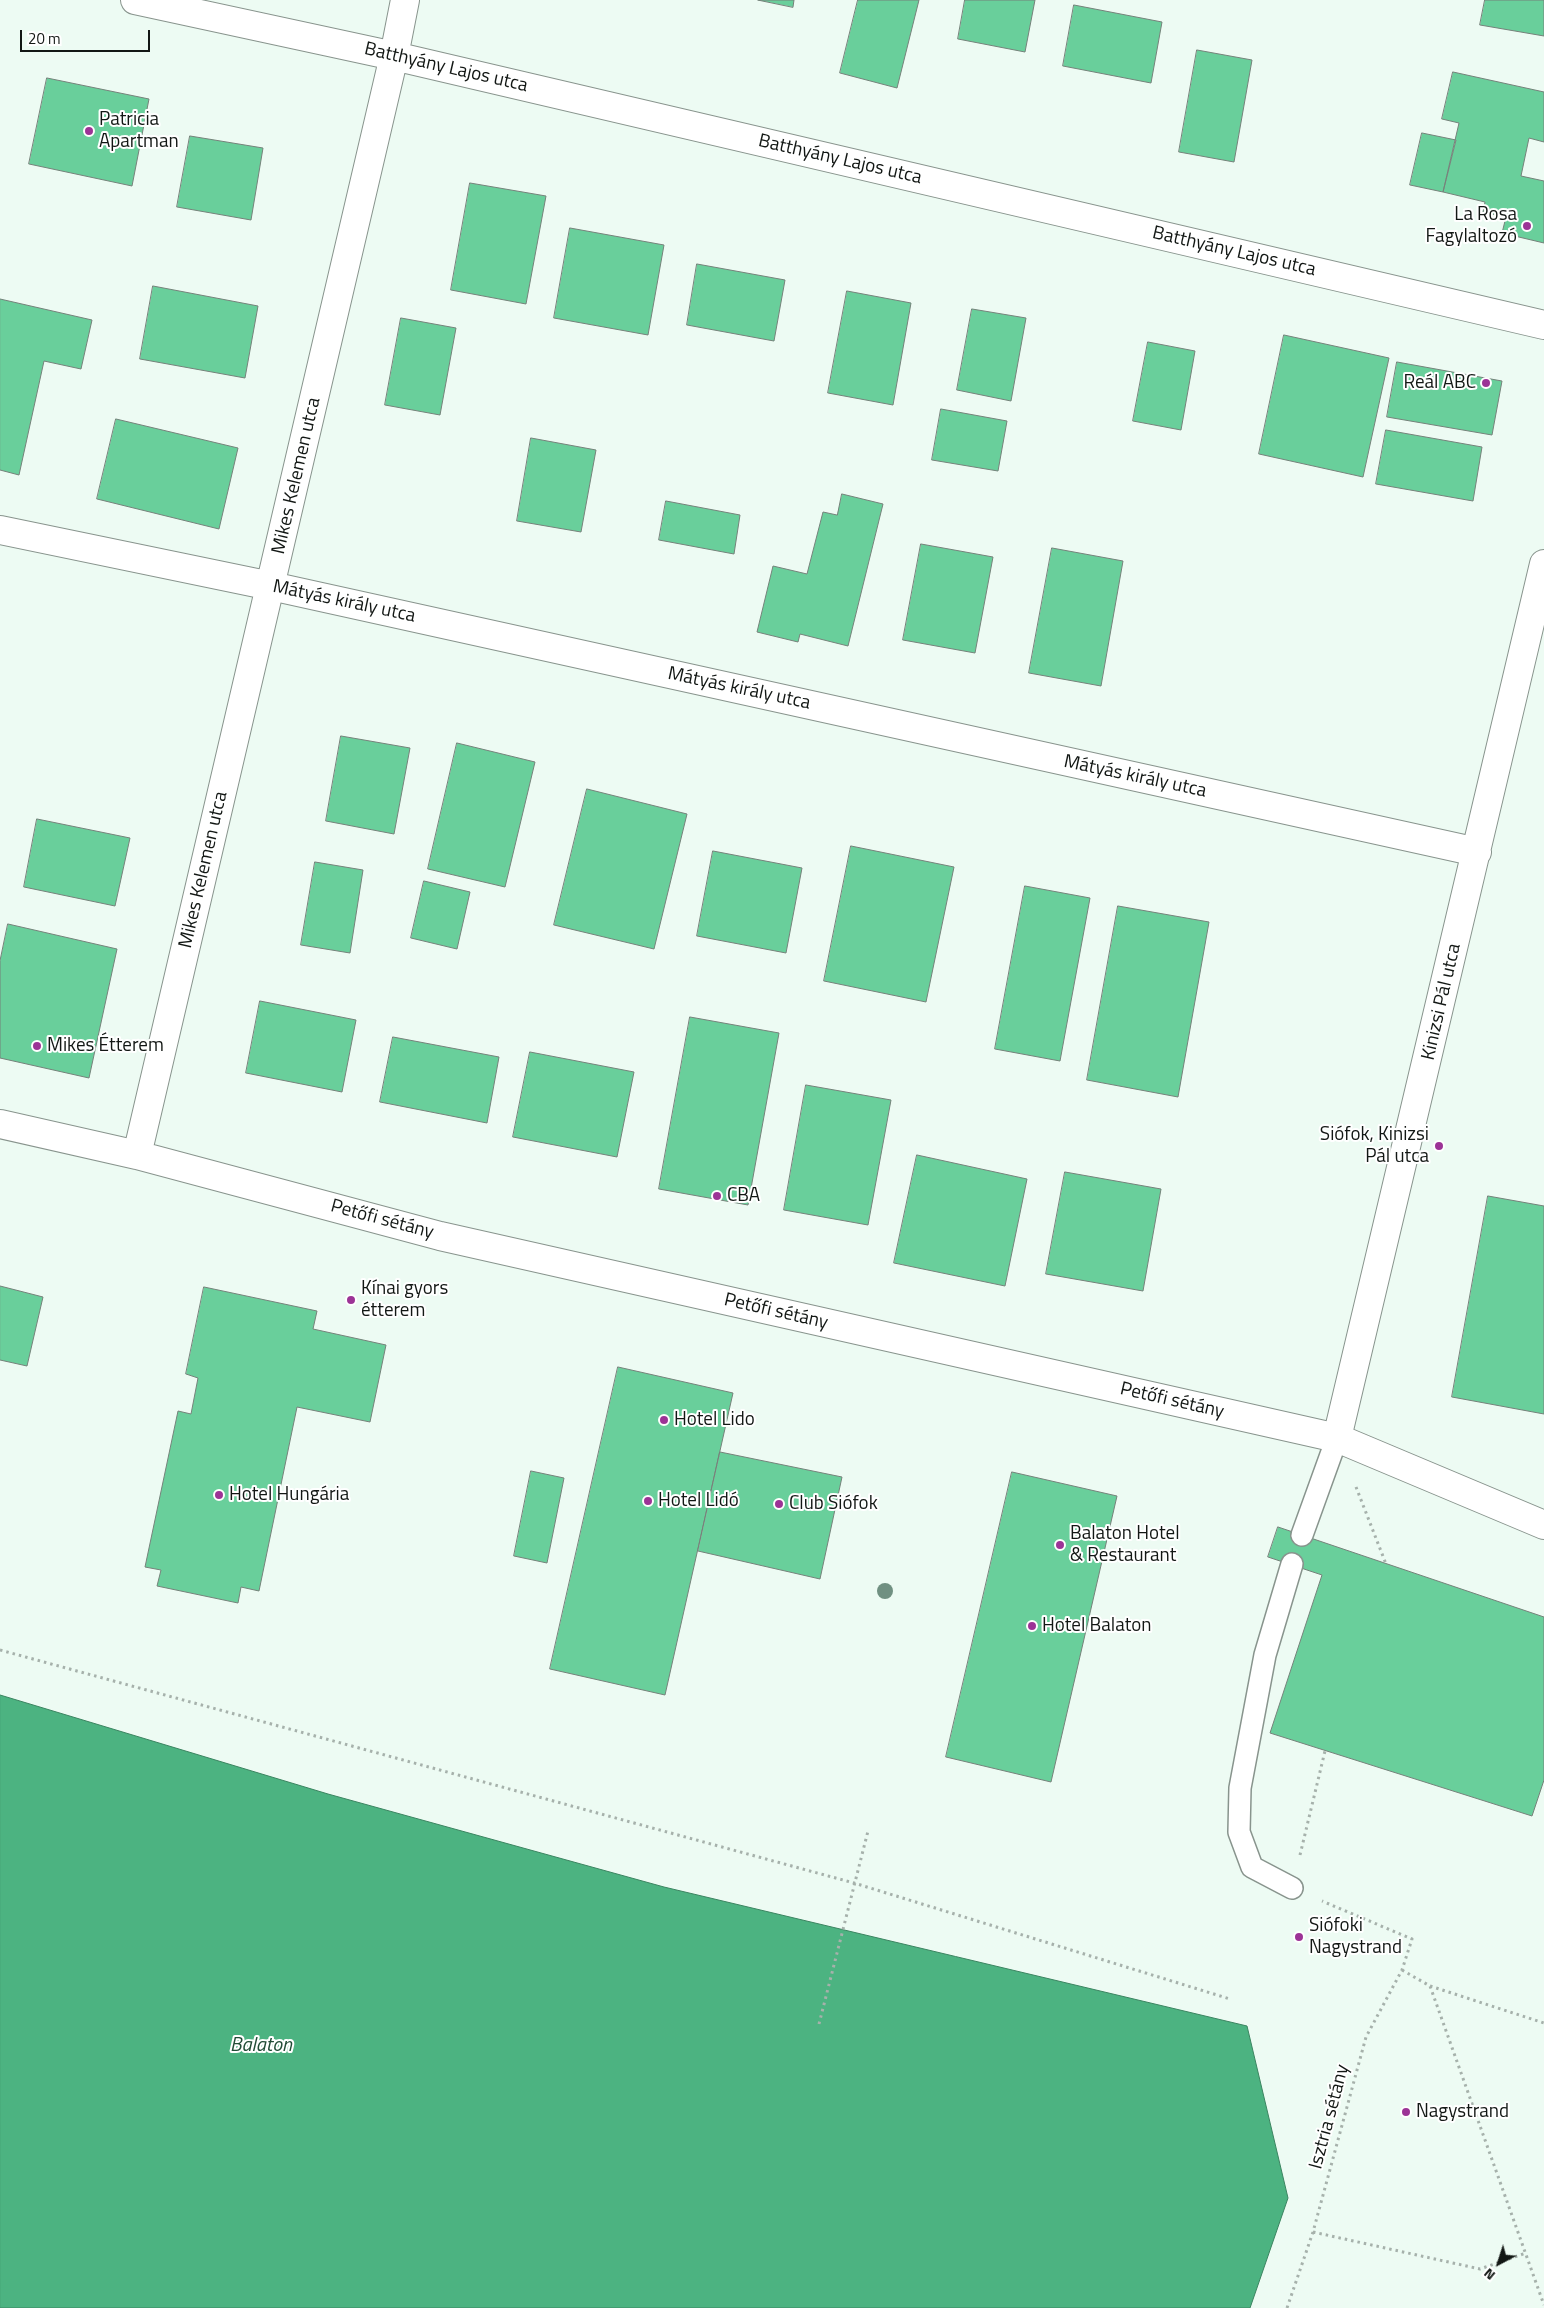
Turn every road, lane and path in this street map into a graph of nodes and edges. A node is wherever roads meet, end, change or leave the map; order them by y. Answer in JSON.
{"nodes":[{"id":1,"x":135,"y":0,"type":"edge"},
{"id":2,"x":405,"y":0,"type":"edge"},
{"id":3,"x":394,"y":56,"type":"junction"},
{"id":4,"x":1544,"y":324,"type":"edge"},
{"id":5,"x":0,"y":530,"type":"edge"},
{"id":6,"x":1544,"y":564,"type":"edge"},
{"id":7,"x":271,"y":586,"type":"junction"},
{"id":8,"x":1477,"y":852,"type":"junction"},
{"id":9,"x":0,"y":1124,"type":"edge"},
{"id":10,"x":137,"y":1155,"type":"junction"},
{"id":11,"x":1338,"y":1438,"type":"junction"},
{"id":12,"x":1544,"y":1525,"type":"edge"},
{"id":13,"x":1302,"y":1535,"type":"dead end"},
{"id":14,"x":1292,"y":1564,"type":"dead end"},
{"id":15,"x":1386,"y":1564,"type":"dead end"},
{"id":16,"x":0,"y":1650,"type":"edge"},
{"id":17,"x":1325,"y":1751,"type":"dead end"},
{"id":18,"x":868,"y":1831,"type":"dead end"},
{"id":19,"x":854,"y":1883,"type":"junction"},
{"id":20,"x":1292,"y":1888,"type":"junction"},
{"id":21,"x":1402,"y":1970,"type":"junction"},
{"id":22,"x":1430,"y":1986,"type":"junction"},
{"id":23,"x":1230,"y":1999,"type":"dead end"},
{"id":24,"x":1544,"y":2023,"type":"edge"},
{"id":25,"x":819,"y":2024,"type":"dead end"},
{"id":26,"x":1313,"y":2232,"type":"junction"},
{"id":27,"x":1526,"y":2253,"type":"junction"},
{"id":28,"x":1544,"y":2304,"type":"edge"},
{"id":29,"x":1287,"y":2308,"type":"edge"}],
"edges":[{"from":1,"to":3,"type":"street","name":"Batthyány Lajos utca"},
{"from":2,"to":3,"type":"street","name":"Mikes Kelemen utca"},
{"from":3,"to":4,"type":"street","name":"Batthyány Lajos utca"},
{"from":3,"to":7,"type":"street","name":"Mikes Kelemen utca"},
{"from":5,"to":7,"type":"street","name":"Mátyás király utca"},
{"from":6,"to":8,"type":"street","name":"Kinizsi Pál utca"},
{"from":7,"to":8,"type":"street","name":"Mátyás király utca"},
{"from":7,"to":10,"type":"street","name":"Mikes Kelemen utca"},
{"from":8,"to":11,"type":"street","name":"Kinizsi Pál utca"},
{"from":9,"to":10,"type":"street","name":"Petőfi sétány"},
{"from":10,"to":11,"type":"street","name":"Petőfi sétány"},
{"from":11,"to":12,"type":"street","name":"Petőfi sétány"},
{"from":11,"to":13,"type":"lane"},
{"from":11,"to":15,"type":"path"},
{"from":14,"to":20,"type":"lane"},
{"from":16,"to":19,"type":"path"},
{"from":17,"to":20,"type":"path"},
{"from":18,"to":19,"type":"path"},
{"from":19,"to":23,"type":"path"},
{"from":19,"to":25,"type":"path"},
{"from":20,"to":21,"type":"path","name":"Isztria sétány"},
{"from":21,"to":22,"type":"path"},
{"from":21,"to":26,"type":"path","name":"Isztria sétány"},
{"from":22,"to":24,"type":"path"},
{"from":22,"to":27,"type":"path"},
{"from":26,"to":27,"type":"path"},
{"from":26,"to":29,"type":"path","name":"Isztria sétány"},
{"from":27,"to":28,"type":"path"}]}
